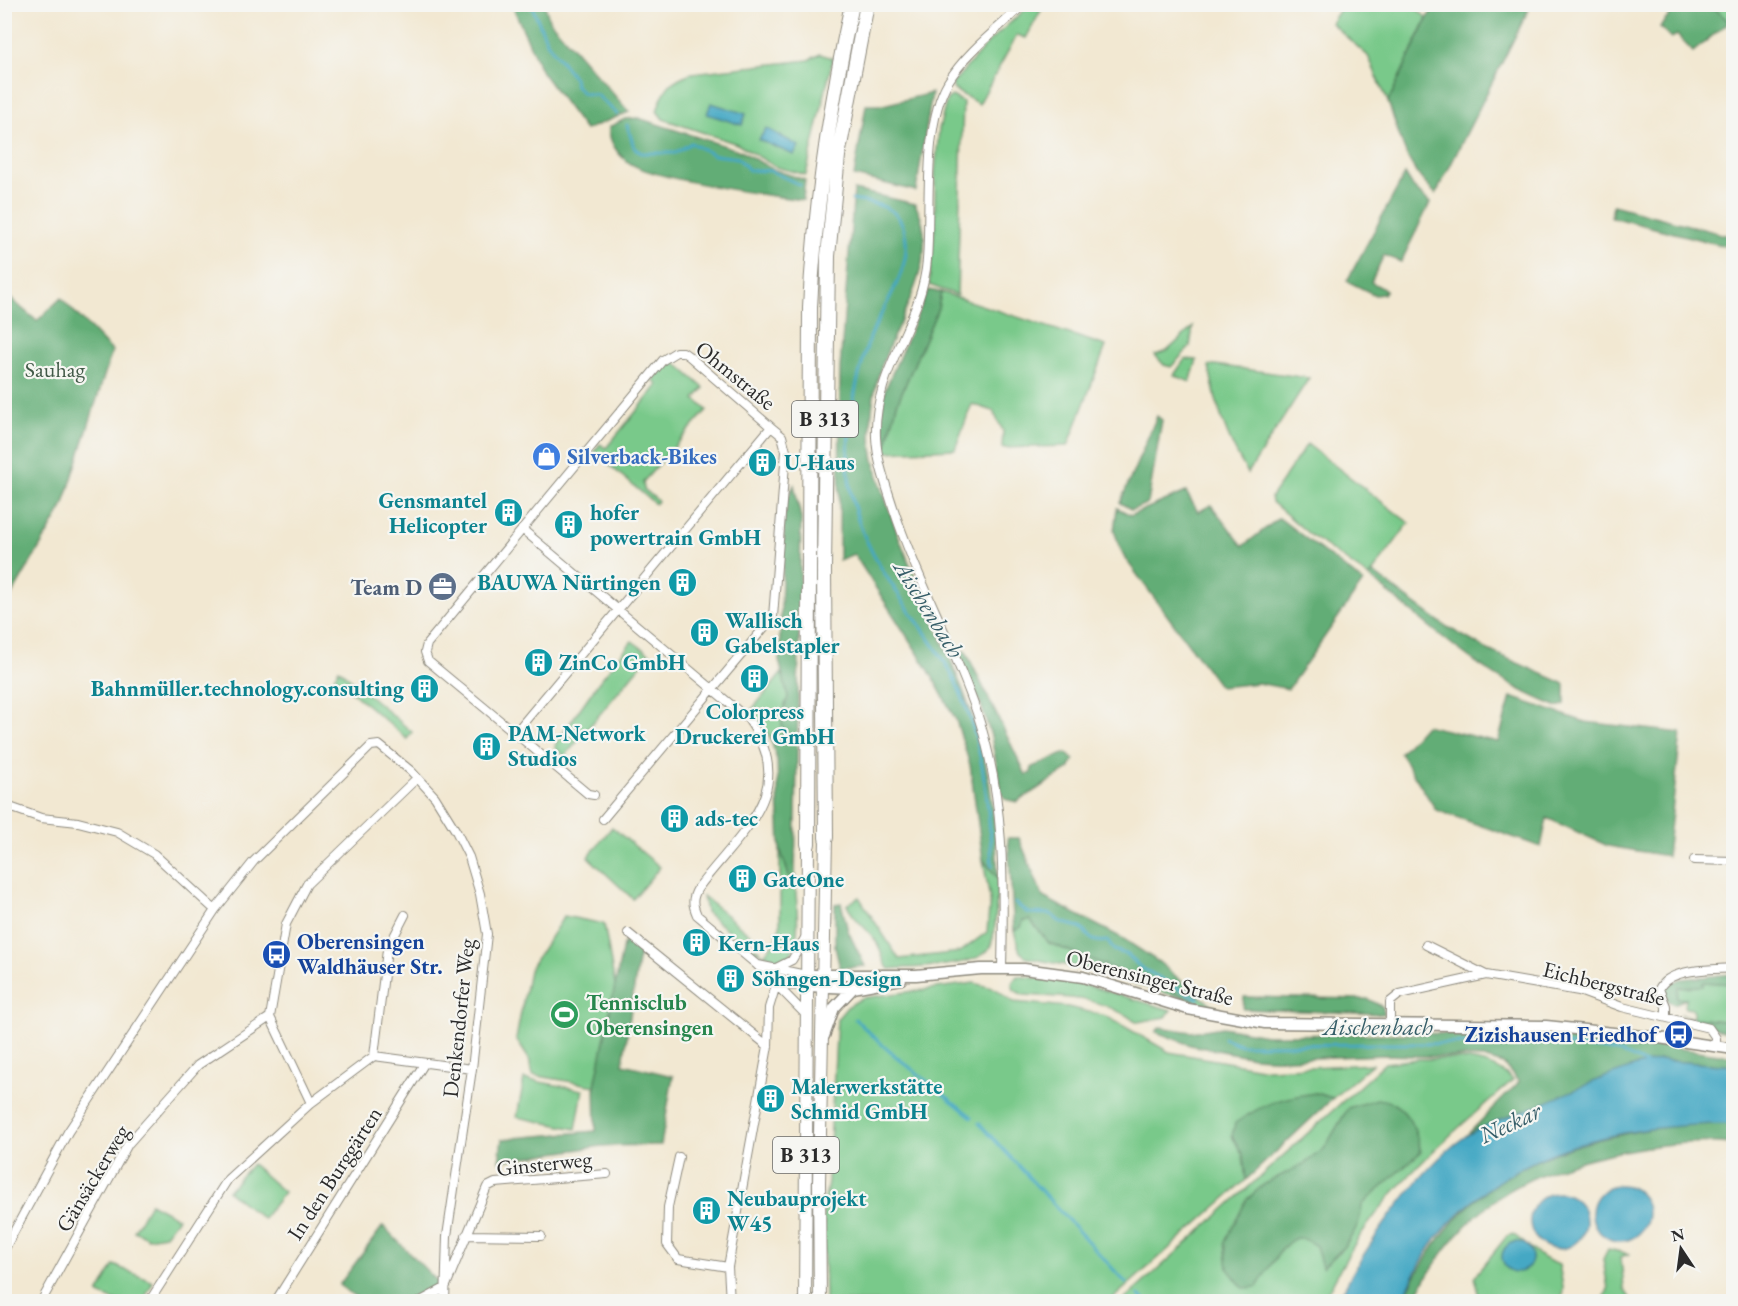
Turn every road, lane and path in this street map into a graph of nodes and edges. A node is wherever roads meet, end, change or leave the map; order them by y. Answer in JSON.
{"nodes":[{"id":1,"x":852,"y":4,"type":"edge"},
{"id":2,"x":867,"y":4,"type":"edge"},
{"id":3,"x":1024,"y":4,"type":"edge"},
{"id":4,"x":771,"y":428,"type":"junction"},
{"id":5,"x":522,"y":529,"type":"junction"},
{"id":6,"x":618,"y":610,"type":"junction"},
{"id":7,"x":713,"y":689,"type":"junction"},
{"id":8,"x":515,"y":733,"type":"junction"},
{"id":9,"x":417,"y":778,"type":"junction"},
{"id":10,"x":594,"y":795,"type":"dead end"},
{"id":11,"x":4,"y":805,"type":"edge"},
{"id":12,"x":603,"y":819,"type":"dead end"},
{"id":13,"x":826,"y":838,"type":"joint"},
{"id":14,"x":808,"y":844,"type":"joint"},
{"id":15,"x":1694,"y":860,"type":"dead end"},
{"id":16,"x":1734,"y":861,"type":"edge"},
{"id":17,"x":215,"y":910,"type":"junction"},
{"id":18,"x":405,"y":915,"type":"dead end"},
{"id":19,"x":628,"y":933,"type":"dead end"},
{"id":20,"x":807,"y":934,"type":"junction"},
{"id":21,"x":1426,"y":945,"type":"dead end"},
{"id":22,"x":757,"y":965,"type":"junction"},
{"id":23,"x":1002,"y":968,"type":"junction"},
{"id":24,"x":1734,"y":968,"type":"edge"},
{"id":25,"x":774,"y":969,"type":"junction"},
{"id":26,"x":916,"y":975,"type":"junction"},
{"id":27,"x":1486,"y":975,"type":"junction"},
{"id":28,"x":806,"y":980,"type":"junction"},
{"id":29,"x":825,"y":982,"type":"junction"},
{"id":30,"x":776,"y":985,"type":"junction"},
{"id":31,"x":853,"y":988,"type":"junction"},
{"id":32,"x":807,"y":1016,"type":"junction"},
{"id":33,"x":270,"y":1017,"type":"junction"},
{"id":34,"x":1666,"y":1017,"type":"junction"},
{"id":35,"x":1390,"y":1024,"type":"junction"},
{"id":36,"x":823,"y":1038,"type":"junction"},
{"id":37,"x":768,"y":1046,"type":"junction"},
{"id":38,"x":1716,"y":1046,"type":"junction"},
{"id":39,"x":1734,"y":1049,"type":"edge"},
{"id":40,"x":374,"y":1056,"type":"junction"},
{"id":41,"x":424,"y":1064,"type":"junction"},
{"id":42,"x":472,"y":1069,"type":"junction"},
{"id":43,"x":311,"y":1103,"type":"junction"},
{"id":44,"x":679,"y":1158,"type":"dead end"},
{"id":45,"x":607,"y":1174,"type":"dead end"},
{"id":46,"x":466,"y":1235,"type":"junction"},
{"id":47,"x":541,"y":1236,"type":"dead end"},
{"id":48,"x":4,"y":1250,"type":"edge"},
{"id":49,"x":728,"y":1267,"type":"junction"},
{"id":50,"x":445,"y":1288,"type":"junction"},
{"id":51,"x":41,"y":1302,"type":"edge"},
{"id":52,"x":149,"y":1302,"type":"edge"},
{"id":53,"x":275,"y":1302,"type":"edge"},
{"id":54,"x":419,"y":1302,"type":"edge"},
{"id":55,"x":445,"y":1302,"type":"edge"},
{"id":56,"x":730,"y":1302,"type":"edge"},
{"id":57,"x":805,"y":1302,"type":"edge"},
{"id":58,"x":820,"y":1302,"type":"edge"}],
"edges":[{"from":1,"to":14,"type":"highway","number":"B 313"},
{"from":2,"to":13,"type":"highway","number":"B 313"},
{"from":3,"to":23,"type":"street"},
{"from":4,"to":5,"type":"street","name":"Ohmstraße"},
{"from":4,"to":6,"type":"street","name":"Ohmstraße"},
{"from":4,"to":7,"type":"street"},
{"from":5,"to":6,"type":"street"},
{"from":5,"to":8,"type":"street"},
{"from":6,"to":7,"type":"street"},
{"from":6,"to":8,"type":"street","name":"Ohmstraße"},
{"from":7,"to":12,"type":"street"},
{"from":7,"to":22,"type":"street"},
{"from":8,"to":10,"type":"street"},
{"from":9,"to":17,"type":"street","name":"Denkendorfer Weg"},
{"from":9,"to":33,"type":"street"},
{"from":9,"to":42,"type":"street","name":"Denkendorfer Weg"},
{"from":11,"to":17,"type":"street"},
{"from":13,"to":29,"type":"main road","number":"B 313"},
{"from":14,"to":20,"type":"main road","number":"B 313"},
{"from":15,"to":16,"type":"street"},
{"from":17,"to":48,"type":"street"},
{"from":18,"to":40,"type":"street"},
{"from":19,"to":37,"type":"street"},
{"from":20,"to":25,"type":"street"},
{"from":20,"to":28,"type":"main road","number":"B 313"},
{"from":21,"to":27,"type":"street"},
{"from":22,"to":25,"type":"street"},
{"from":22,"to":30,"type":"street"},
{"from":23,"to":26,"type":"street","name":"Oberensinger Straße"},
{"from":23,"to":35,"type":"street","name":"Oberensinger Straße"},
{"from":24,"to":34,"type":"street"},
{"from":25,"to":28,"type":"street"},
{"from":26,"to":29,"type":"street","name":"Oberensinger Straße"},
{"from":26,"to":31,"type":"street","name":"Oberensinger Straße"},
{"from":27,"to":34,"type":"street","name":"Eichbergstraße"},
{"from":27,"to":35,"type":"street","name":"Eichbergstraße"},
{"from":28,"to":29,"type":"street"},
{"from":28,"to":30,"type":"street"},
{"from":28,"to":32,"type":"main road","number":"B 313"},
{"from":29,"to":31,"type":"street","name":"Oberensinger Straße"},
{"from":29,"to":36,"type":"main road","number":"B 313"},
{"from":30,"to":32,"type":"street"},
{"from":30,"to":37,"type":"street"},
{"from":31,"to":36,"type":"street"},
{"from":32,"to":57,"type":"main road","number":"B 313"},
{"from":33,"to":43,"type":"street"},
{"from":33,"to":51,"type":"street","name":"Gänsäckerweg"},
{"from":34,"to":38,"type":"street","name":"Eichbergstraße"},
{"from":35,"to":38,"type":"street","name":"Oberensinger Straße"},
{"from":36,"to":58,"type":"main road","number":"B 313"},
{"from":37,"to":49,"type":"street"},
{"from":38,"to":39,"type":"street","name":"Oberensinger Straße"},
{"from":40,"to":41,"type":"street"},
{"from":40,"to":43,"type":"street"},
{"from":41,"to":42,"type":"street"},
{"from":41,"to":53,"type":"street","name":"In den Burggärten"},
{"from":42,"to":50,"type":"street","name":"Denkendorfer Weg"},
{"from":43,"to":52,"type":"street"},
{"from":44,"to":49,"type":"street"},
{"from":45,"to":46,"type":"street","name":"Ginsterweg"},
{"from":46,"to":47,"type":"street"},
{"from":46,"to":50,"type":"street","name":"Ginsterweg"},
{"from":49,"to":56,"type":"street"},
{"from":50,"to":54,"type":"street"},
{"from":50,"to":55,"type":"street","name":"Denkendorfer Weg"}]}
